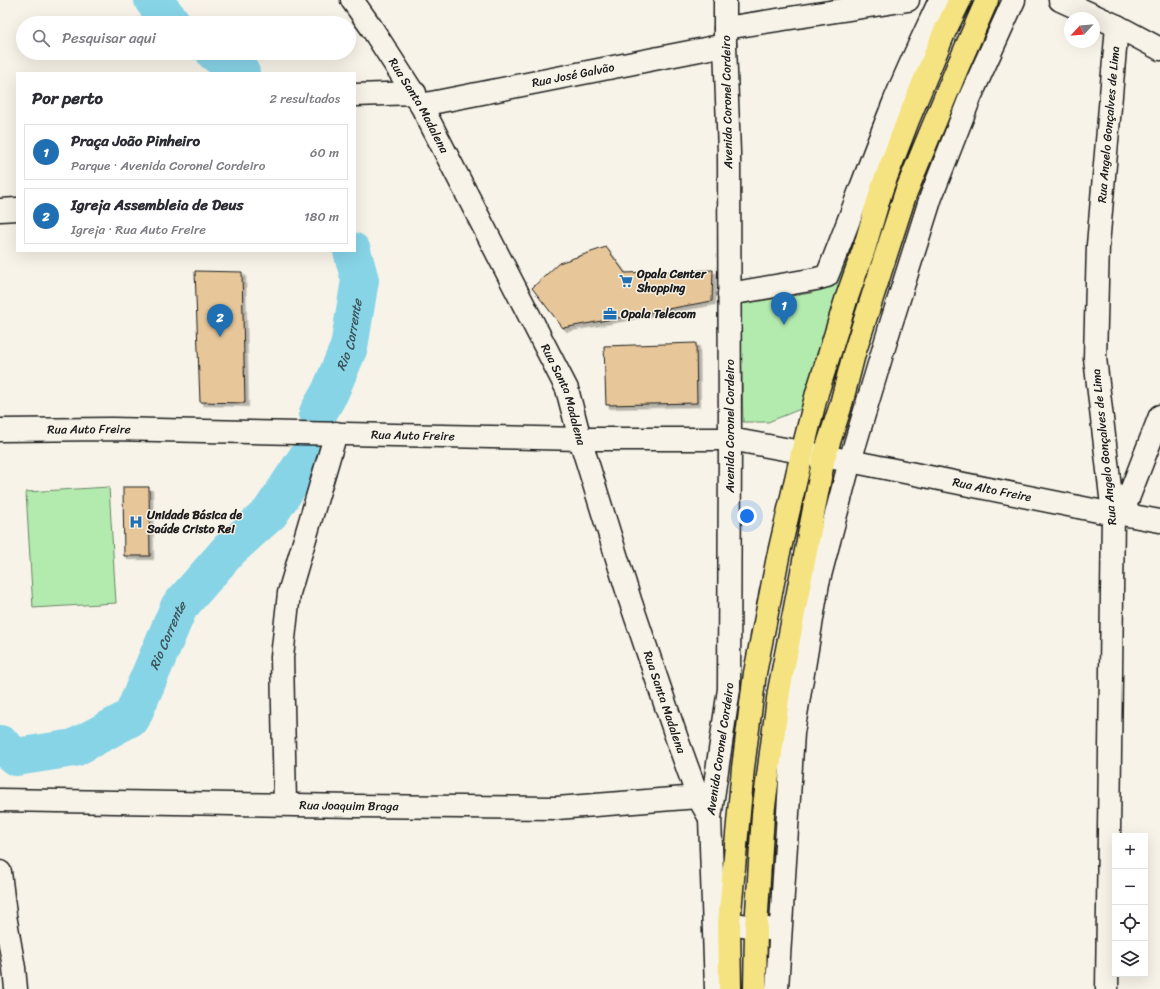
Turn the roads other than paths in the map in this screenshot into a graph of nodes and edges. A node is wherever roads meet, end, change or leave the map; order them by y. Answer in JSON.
{"nodes":[{"id":1,"x":352,"y":0,"type":"edge"},
{"id":2,"x":725,"y":0,"type":"edge"},
{"id":3,"x":908,"y":0,"type":"edge"},
{"id":4,"x":940,"y":0,"type":"edge"},
{"id":5,"x":960,"y":0,"type":"edge"},
{"id":6,"x":987,"y":0,"type":"edge"},
{"id":7,"x":1014,"y":0,"type":"edge"},
{"id":8,"x":1060,"y":0,"type":"edge"},
{"id":9,"x":1117,"y":26,"type":"junction"},
{"id":10,"x":725,"y":36,"type":"junction"},
{"id":11,"x":1160,"y":48,"type":"edge"},
{"id":12,"x":356,"y":95,"type":"edge"},
{"id":13,"x":418,"y":99,"type":"junction"},
{"id":14,"x":872,"y":186,"type":"junction"},
{"id":15,"x":906,"y":192,"type":"junction"},
{"id":16,"x":931,"y":197,"type":"junction"},
{"id":17,"x":16,"y":209,"type":"edge"},
{"id":18,"x":0,"y":210,"type":"edge"},
{"id":19,"x":729,"y":294,"type":"junction"},
{"id":20,"x":1160,"y":416,"type":"edge"},
{"id":21,"x":0,"y":430,"type":"edge"},
{"id":22,"x":336,"y":433,"type":"junction"},
{"id":23,"x":580,"y":439,"type":"junction"},
{"id":24,"x":730,"y":439,"type":"junction"},
{"id":25,"x":802,"y":453,"type":"junction"},
{"id":26,"x":824,"y":457,"type":"junction"},
{"id":27,"x":850,"y":461,"type":"junction"},
{"id":28,"x":1117,"y":514,"type":"junction"},
{"id":29,"x":1160,"y":522,"type":"edge"},
{"id":30,"x":698,"y":796,"type":"junction"},
{"id":31,"x":0,"y":800,"type":"edge"},
{"id":32,"x":285,"y":804,"type":"junction"},
{"id":33,"x":710,"y":818,"type":"junction"},
{"id":34,"x":0,"y":872,"type":"edge"},
{"id":35,"x":722,"y":923,"type":"junction"},
{"id":36,"x":756,"y":928,"type":"junction"},
{"id":37,"x":780,"y":930,"type":"junction"},
{"id":38,"x":16,"y":989,"type":"edge"},
{"id":39,"x":716,"y":989,"type":"edge"},
{"id":40,"x":730,"y":989,"type":"edge"},
{"id":41,"x":755,"y":989,"type":"edge"},
{"id":42,"x":778,"y":989,"type":"edge"},
{"id":43,"x":1107,"y":989,"type":"edge"}],
"edges":[{"from":1,"to":13,"type":"street","name":"Rua Santa Madalena"},
{"from":2,"to":10,"type":"street","name":"Avenida Coronel Cordeiro"},
{"from":3,"to":10,"type":"street","name":"Rua José Galvão"},
{"from":4,"to":14,"type":"street"},
{"from":5,"to":14,"type":"main road"},
{"from":6,"to":15,"type":"main road"},
{"from":7,"to":16,"type":"street"},
{"from":8,"to":9,"type":"street"},
{"from":9,"to":11,"type":"street"},
{"from":9,"to":28,"type":"street","name":"Rua Angelo Gonçalves de Lima"},
{"from":10,"to":13,"type":"street","name":"Rua José Galvão"},
{"from":10,"to":19,"type":"street","name":"Avenida Coronel Cordeiro"},
{"from":12,"to":13,"type":"street","name":"Rua José Galvão"},
{"from":13,"to":23,"type":"street","name":"Rua Santa Madalena"},
{"from":14,"to":15,"type":"street"},
{"from":14,"to":19,"type":"street"},
{"from":14,"to":25,"type":"main road"},
{"from":15,"to":16,"type":"street"},
{"from":15,"to":26,"type":"main road"},
{"from":16,"to":27,"type":"street"},
{"from":17,"to":18,"type":"street"},
{"from":19,"to":24,"type":"street","name":"Avenida Coronel Cordeiro"},
{"from":20,"to":28,"type":"street"},
{"from":21,"to":22,"type":"street","name":"Rua Auto Freire"},
{"from":22,"to":23,"type":"street","name":"Rua Auto Freire"},
{"from":22,"to":32,"type":"street"},
{"from":23,"to":24,"type":"street","name":"Rua Auto Freire"},
{"from":23,"to":30,"type":"street","name":"Rua Santa Madalena"},
{"from":24,"to":25,"type":"street","name":"Rua Auto Freire"},
{"from":24,"to":33,"type":"street","name":"Avenida Coronel Cordeiro"},
{"from":25,"to":26,"type":"street","name":"Rua Auto Freire"},
{"from":25,"to":35,"type":"main road"},
{"from":26,"to":27,"type":"street","name":"Rua Alto Freire"},
{"from":26,"to":36,"type":"main road"},
{"from":27,"to":28,"type":"street","name":"Rua Alto Freire"},
{"from":27,"to":37,"type":"street"},
{"from":28,"to":29,"type":"street","name":"Rua Alto Freire"},
{"from":28,"to":43,"type":"street","name":"Rua Angelo Gonçalves de Lima"},
{"from":30,"to":32,"type":"street","name":"Rua Joaquim Braga"},
{"from":30,"to":33,"type":"street","name":"Rua Santa Madalena"},
{"from":31,"to":32,"type":"street","name":"Rua Joaquim Braga"},
{"from":33,"to":35,"type":"street","name":"Avenida Coronel Cordeiro"},
{"from":34,"to":38,"type":"street"},
{"from":35,"to":36,"type":"street"},
{"from":35,"to":39,"type":"street","name":"Avenida Coronel Cordeiro"},
{"from":35,"to":40,"type":"main road","name":"Avenida Coronel Cordeiro"},
{"from":36,"to":37,"type":"street"},
{"from":36,"to":41,"type":"main road"},
{"from":37,"to":42,"type":"street"}]}
